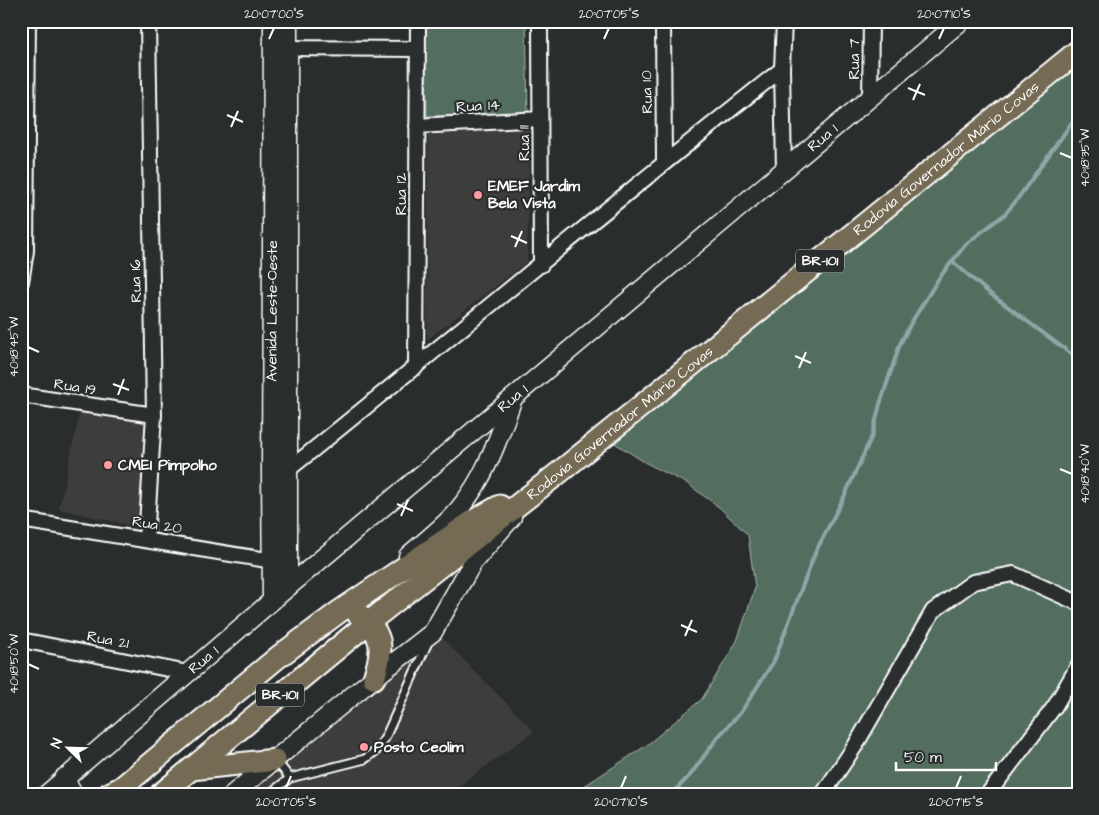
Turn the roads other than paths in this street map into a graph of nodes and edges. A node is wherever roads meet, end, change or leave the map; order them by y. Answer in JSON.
{"nodes":[{"id":1,"x":28,"y":21,"type":"edge"},
{"id":2,"x":148,"y":21,"type":"edge"},
{"id":3,"x":273,"y":21,"type":"edge"},
{"id":4,"x":288,"y":21,"type":"edge"},
{"id":5,"x":418,"y":21,"type":"edge"},
{"id":6,"x":540,"y":21,"type":"edge"},
{"id":7,"x":663,"y":21,"type":"edge"},
{"id":8,"x":784,"y":21,"type":"edge"},
{"id":9,"x":871,"y":21,"type":"edge"},
{"id":10,"x":961,"y":21,"type":"edge"},
{"id":11,"x":281,"y":48,"type":"junction"},
{"id":12,"x":418,"y":49,"type":"junction"},
{"id":13,"x":1078,"y":51,"type":"edge"},
{"id":14,"x":782,"y":69,"type":"junction"},
{"id":15,"x":870,"y":98,"type":"junction"},
{"id":16,"x":540,"y":119,"type":"junction"},
{"id":17,"x":417,"y":126,"type":"junction"},
{"id":18,"x":664,"y":162,"type":"junction"},
{"id":19,"x":784,"y":170,"type":"junction"},
{"id":20,"x":23,"y":251,"type":"edge"},
{"id":21,"x":541,"y":265,"type":"junction"},
{"id":22,"x":21,"y":282,"type":"edge"},
{"id":23,"x":416,"y":367,"type":"junction"},
{"id":24,"x":21,"y":395,"type":"edge"},
{"id":25,"x":513,"y":397,"type":"junction"},
{"id":26,"x":154,"y":415,"type":"junction"},
{"id":27,"x":279,"y":471,"type":"junction"},
{"id":28,"x":561,"y":471,"type":"junction"},
{"id":29,"x":532,"y":494,"type":"junction"},
{"id":30,"x":21,"y":520,"type":"edge"},
{"id":31,"x":146,"y":540,"type":"junction"},
{"id":32,"x":279,"y":562,"type":"junction"},
{"id":33,"x":288,"y":586,"type":"junction"},
{"id":34,"x":376,"y":586,"type":"junction"},
{"id":35,"x":272,"y":600,"type":"junction"},
{"id":36,"x":1078,"y":603,"type":"edge"},
{"id":37,"x":340,"y":611,"type":"junction"},
{"id":38,"x":369,"y":622,"type":"junction"},
{"id":39,"x":433,"y":632,"type":"junction"},
{"id":40,"x":21,"y":640,"type":"edge"},
{"id":41,"x":1078,"y":666,"type":"edge"},
{"id":42,"x":188,"y":673,"type":"junction"},
{"id":43,"x":374,"y":678,"type":"junction"},
{"id":44,"x":275,"y":760,"type":"junction"},
{"id":45,"x":192,"y":769,"type":"junction"},
{"id":46,"x":65,"y":777,"type":"junction"},
{"id":47,"x":290,"y":778,"type":"junction"},
{"id":48,"x":47,"y":794,"type":"edge"},
{"id":49,"x":74,"y":794,"type":"edge"},
{"id":50,"x":109,"y":794,"type":"edge"},
{"id":51,"x":161,"y":794,"type":"edge"},
{"id":52,"x":233,"y":794,"type":"edge"},
{"id":53,"x":269,"y":794,"type":"edge"},
{"id":54,"x":823,"y":794,"type":"edge"},
{"id":55,"x":988,"y":794,"type":"edge"}],
"edges":[{"from":1,"to":20,"type":"street"},
{"from":2,"to":26,"type":"street","name":"Rua 16"},
{"from":3,"to":11,"type":"street","name":"Avenida Leste-Oeste"},
{"from":4,"to":11,"type":"street","name":"Avenida Leste-Oeste"},
{"from":5,"to":12,"type":"street","name":"Rua 12"},
{"from":6,"to":16,"type":"street","name":"Rua 11"},
{"from":7,"to":18,"type":"street","name":"Rua 10"},
{"from":8,"to":14,"type":"street"},
{"from":9,"to":15,"type":"street","name":"Rua 7"},
{"from":10,"to":15,"type":"street","name":"Rua 1"},
{"from":11,"to":12,"type":"street"},
{"from":11,"to":27,"type":"street","name":"Avenida Leste-Oeste"},
{"from":12,"to":17,"type":"street","name":"Rua 12"},
{"from":13,"to":28,"type":"main road","name":"Rodovia Governador Mário Covas","number":"BR-101"},
{"from":14,"to":18,"type":"street"},
{"from":14,"to":19,"type":"street"},
{"from":15,"to":19,"type":"street","name":"Rua 1"},
{"from":16,"to":17,"type":"street","name":"Rua 14"},
{"from":16,"to":21,"type":"street","name":"Rua 11"},
{"from":17,"to":23,"type":"street","name":"Rua 12"},
{"from":18,"to":21,"type":"street"},
{"from":19,"to":25,"type":"street","name":"Rua 1"},
{"from":20,"to":22,"type":"street"},
{"from":21,"to":23,"type":"street"},
{"from":23,"to":27,"type":"street"},
{"from":24,"to":26,"type":"street","name":"Rua 19"},
{"from":25,"to":33,"type":"street","name":"Rua 1"},
{"from":25,"to":34,"type":"street"},
{"from":26,"to":31,"type":"street","name":"Rua 16"},
{"from":27,"to":32,"type":"street","name":"Avenida Leste-Oeste"},
{"from":28,"to":29,"type":"main road","name":"Rodovia Governador Mário Covas","number":"BR-101"},
{"from":28,"to":34,"type":"main road"},
{"from":29,"to":38,"type":"main road","name":"Rodovia Governador Mário Covas","number":"BR-101"},
{"from":29,"to":39,"type":"street"},
{"from":30,"to":31,"type":"street","name":"Rua 20"},
{"from":31,"to":32,"type":"street","name":"Rua 20"},
{"from":32,"to":33,"type":"street","name":"Avenida Leste-Oeste"},
{"from":32,"to":35,"type":"street","name":"Avenida Leste-Oeste"},
{"from":33,"to":35,"type":"street","name":"Rua 1"},
{"from":34,"to":37,"type":"main road"},
{"from":35,"to":42,"type":"street","name":"Rua 1"},
{"from":36,"to":54,"type":"street"},
{"from":37,"to":38,"type":"main road"},
{"from":37,"to":50,"type":"main road"},
{"from":38,"to":43,"type":"main road"},
{"from":38,"to":45,"type":"main road","name":"Rodovia Governador Mário Covas","number":"BR-101"},
{"from":39,"to":43,"type":"street"},
{"from":39,"to":47,"type":"lane"},
{"from":40,"to":42,"type":"street","name":"Rua 21"},
{"from":41,"to":55,"type":"street"},
{"from":42,"to":46,"type":"street","name":"Rua 1"},
{"from":43,"to":44,"type":"street"},
{"from":44,"to":45,"type":"main road"},
{"from":44,"to":47,"type":"lane"},
{"from":44,"to":52,"type":"street"},
{"from":45,"to":51,"type":"main road","name":"Rodovia Governador Mário Covas","number":"BR-101"},
{"from":46,"to":48,"type":"street","name":"Rua 1"},
{"from":46,"to":49,"type":"street"},
{"from":47,"to":53,"type":"lane"}]}
